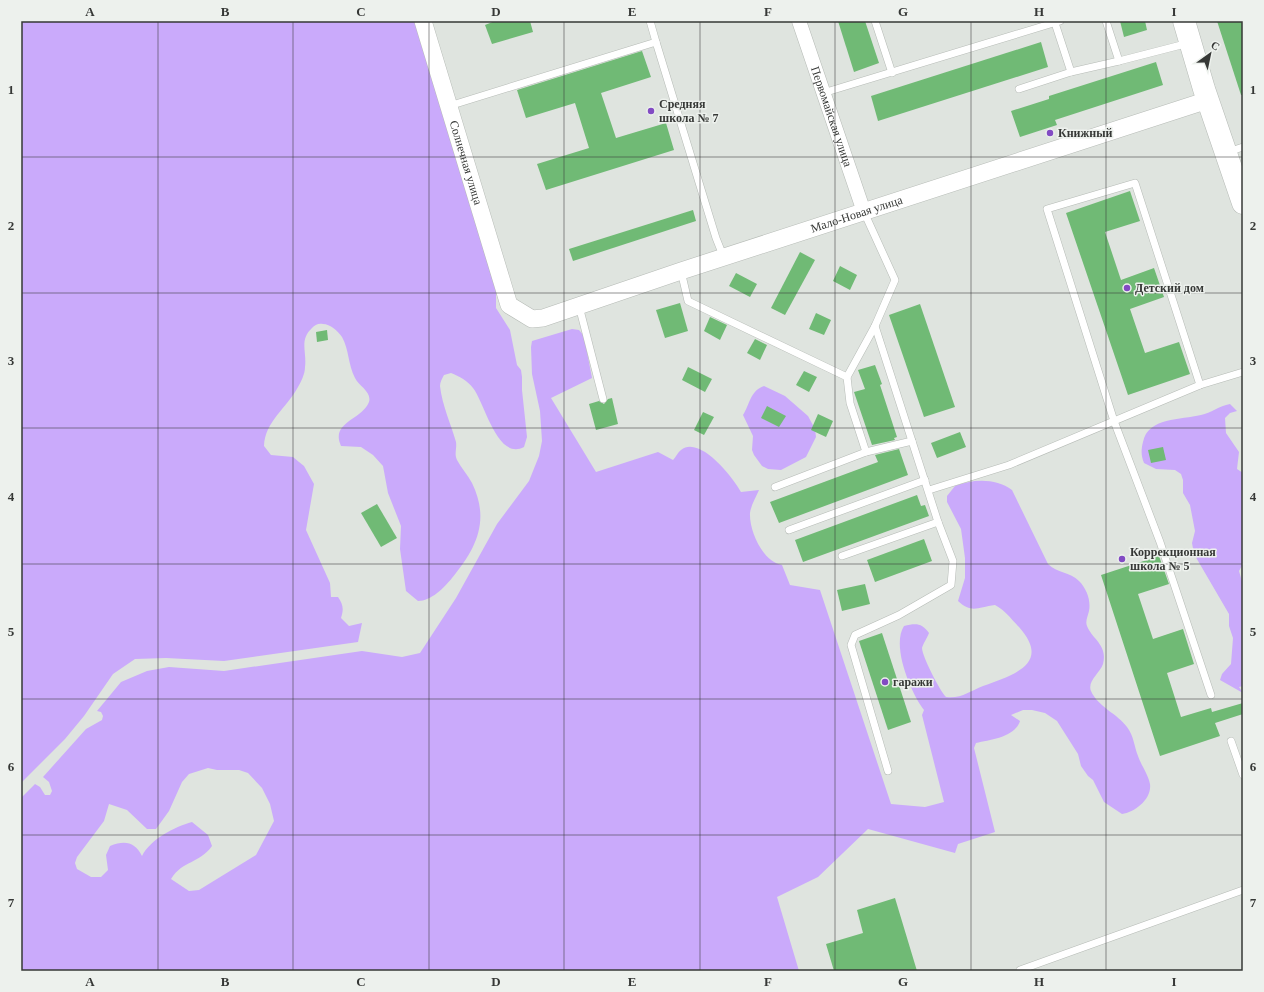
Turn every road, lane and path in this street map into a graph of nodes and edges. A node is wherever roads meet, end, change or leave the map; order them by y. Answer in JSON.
{"nodes":[{"id":1,"x":423,"y":21,"type":"edge"},
{"id":2,"x":650,"y":21,"type":"edge"},
{"id":3,"x":799,"y":21,"type":"edge"},
{"id":4,"x":875,"y":21,"type":"edge"},
{"id":5,"x":1106,"y":21,"type":"edge"},
{"id":6,"x":1184,"y":21,"type":"edge"},
{"id":7,"x":1057,"y":22,"type":"edge"},
{"id":8,"x":656,"y":42,"type":"junction"},
{"id":9,"x":1190,"y":42,"type":"junction"},
{"id":10,"x":1119,"y":60,"type":"junction"},
{"id":11,"x":1071,"y":72,"type":"junction"},
{"id":12,"x":892,"y":73,"type":"junction"},
{"id":13,"x":1019,"y":88,"type":"dead end"},
{"id":14,"x":822,"y":94,"type":"junction"},
{"id":15,"x":1208,"y":100,"type":"junction"},
{"id":16,"x":449,"y":106,"type":"junction"},
{"id":17,"x":1234,"y":150,"type":"edge"},
{"id":18,"x":1243,"y":203,"type":"edge"},
{"id":19,"x":864,"y":212,"type":"junction"},
{"id":20,"x":724,"y":258,"type":"junction"},
{"id":21,"x":681,"y":271,"type":"junction"},
{"id":22,"x":509,"y":305,"type":"joint"},
{"id":23,"x":579,"y":306,"type":"junction"},
{"id":24,"x":875,"y":326,"type":"junction"},
{"id":25,"x":1243,"y":372,"type":"edge"},
{"id":26,"x":847,"y":377,"type":"junction"},
{"id":27,"x":1200,"y":385,"type":"junction"},
{"id":28,"x":603,"y":399,"type":"dead end"},
{"id":29,"x":1114,"y":421,"type":"junction"},
{"id":30,"x":912,"y":441,"type":"junction"},
{"id":31,"x":866,"y":452,"type":"junction"},
{"id":32,"x":925,"y":480,"type":"junction"},
{"id":33,"x":775,"y":487,"type":"dead end"},
{"id":34,"x":929,"y":490,"type":"junction"},
{"id":35,"x":938,"y":522,"type":"junction"},
{"id":36,"x":789,"y":530,"type":"dead end"},
{"id":37,"x":842,"y":556,"type":"dead end"},
{"id":38,"x":1211,"y":695,"type":"dead end"},
{"id":39,"x":1231,"y":741,"type":"dead end"},
{"id":40,"x":888,"y":771,"type":"dead end"},
{"id":41,"x":1243,"y":775,"type":"edge"},
{"id":42,"x":1243,"y":890,"type":"edge"},
{"id":43,"x":1020,"y":970,"type":"edge"}],
"edges":[{"from":1,"to":16,"type":"street","name":"Солнечная улица"},
{"from":2,"to":8,"type":"lane"},
{"from":3,"to":14,"type":"street","name":"Первомайская улица"},
{"from":4,"to":12,"type":"lane"},
{"from":5,"to":10,"type":"lane"},
{"from":6,"to":9,"type":"main road"},
{"from":7,"to":11,"type":"lane"},
{"from":7,"to":12,"type":"lane"},
{"from":8,"to":16,"type":"lane"},
{"from":8,"to":20,"type":"lane"},
{"from":9,"to":10,"type":"lane"},
{"from":9,"to":15,"type":"main road"},
{"from":10,"to":11,"type":"lane"},
{"from":11,"to":13,"type":"lane"},
{"from":12,"to":14,"type":"lane"},
{"from":14,"to":19,"type":"street","name":"Первомайская улица"},
{"from":15,"to":17,"type":"main road"},
{"from":15,"to":19,"type":"street","name":"Мало-Новая улица"},
{"from":16,"to":22,"type":"street","name":"Солнечная улица"},
{"from":17,"to":18,"type":"main road"},
{"from":19,"to":20,"type":"street","name":"Мало-Новая улица"},
{"from":19,"to":24,"type":"lane"},
{"from":20,"to":21,"type":"street","name":"Мало-Новая улица"},
{"from":21,"to":23,"type":"street","name":"Мало-Новая улица"},
{"from":21,"to":26,"type":"lane"},
{"from":22,"to":23,"type":"street","name":"Мало-Новая улица"},
{"from":23,"to":28,"type":"lane"},
{"from":24,"to":26,"type":"lane"},
{"from":24,"to":30,"type":"lane"},
{"from":25,"to":27,"type":"lane"},
{"from":26,"to":31,"type":"lane"},
{"from":27,"to":29,"type":"lane"},
{"from":27,"to":29,"type":"lane"},
{"from":29,"to":34,"type":"lane"},
{"from":29,"to":38,"type":"lane"},
{"from":30,"to":31,"type":"lane"},
{"from":30,"to":32,"type":"lane"},
{"from":31,"to":33,"type":"lane"},
{"from":32,"to":34,"type":"lane"},
{"from":32,"to":36,"type":"lane"},
{"from":34,"to":35,"type":"lane"},
{"from":35,"to":37,"type":"lane"},
{"from":35,"to":40,"type":"lane"},
{"from":39,"to":41,"type":"lane"},
{"from":42,"to":43,"type":"lane"}]}
